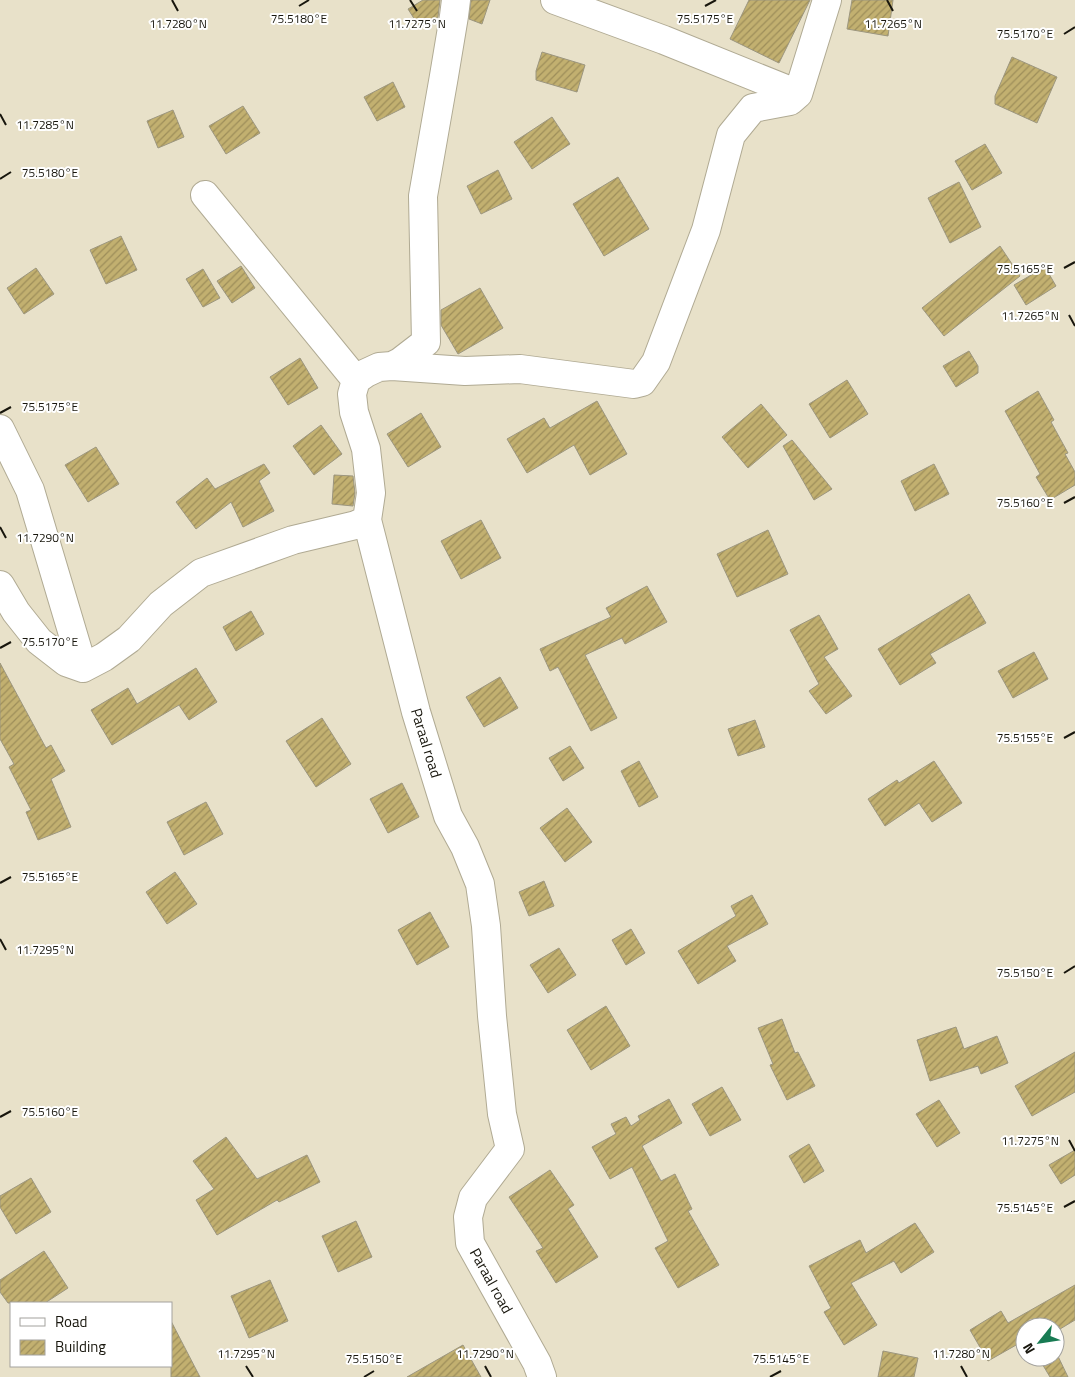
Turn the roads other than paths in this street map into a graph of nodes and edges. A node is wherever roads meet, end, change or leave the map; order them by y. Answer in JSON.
{"nodes":[{"id":1,"x":456,"y":0,"type":"edge"},
{"id":2,"x":555,"y":0,"type":"edge"},
{"id":3,"x":827,"y":0,"type":"edge"},
{"id":4,"x":798,"y":94,"type":"junction"},
{"id":5,"x":205,"y":195,"type":"dead end"},
{"id":6,"x":392,"y":366,"type":"junction"},
{"id":7,"x":356,"y":380,"type":"junction"},
{"id":8,"x":0,"y":429,"type":"edge"},
{"id":9,"x":368,"y":520,"type":"junction"},
{"id":10,"x":0,"y":585,"type":"edge"},
{"id":11,"x":83,"y":668,"type":"junction"},
{"id":12,"x":542,"y":1377,"type":"edge"}],
"edges":[{"from":1,"to":6,"type":"street"},
{"from":2,"to":4,"type":"street"},
{"from":3,"to":4,"type":"street"},
{"from":4,"to":6,"type":"street"},
{"from":5,"to":7,"type":"street"},
{"from":6,"to":7,"type":"street"},
{"from":7,"to":9,"type":"street"},
{"from":8,"to":11,"type":"street"},
{"from":9,"to":11,"type":"street"},
{"from":9,"to":12,"type":"street","name":"Paraal road"},
{"from":10,"to":11,"type":"street"}]}
